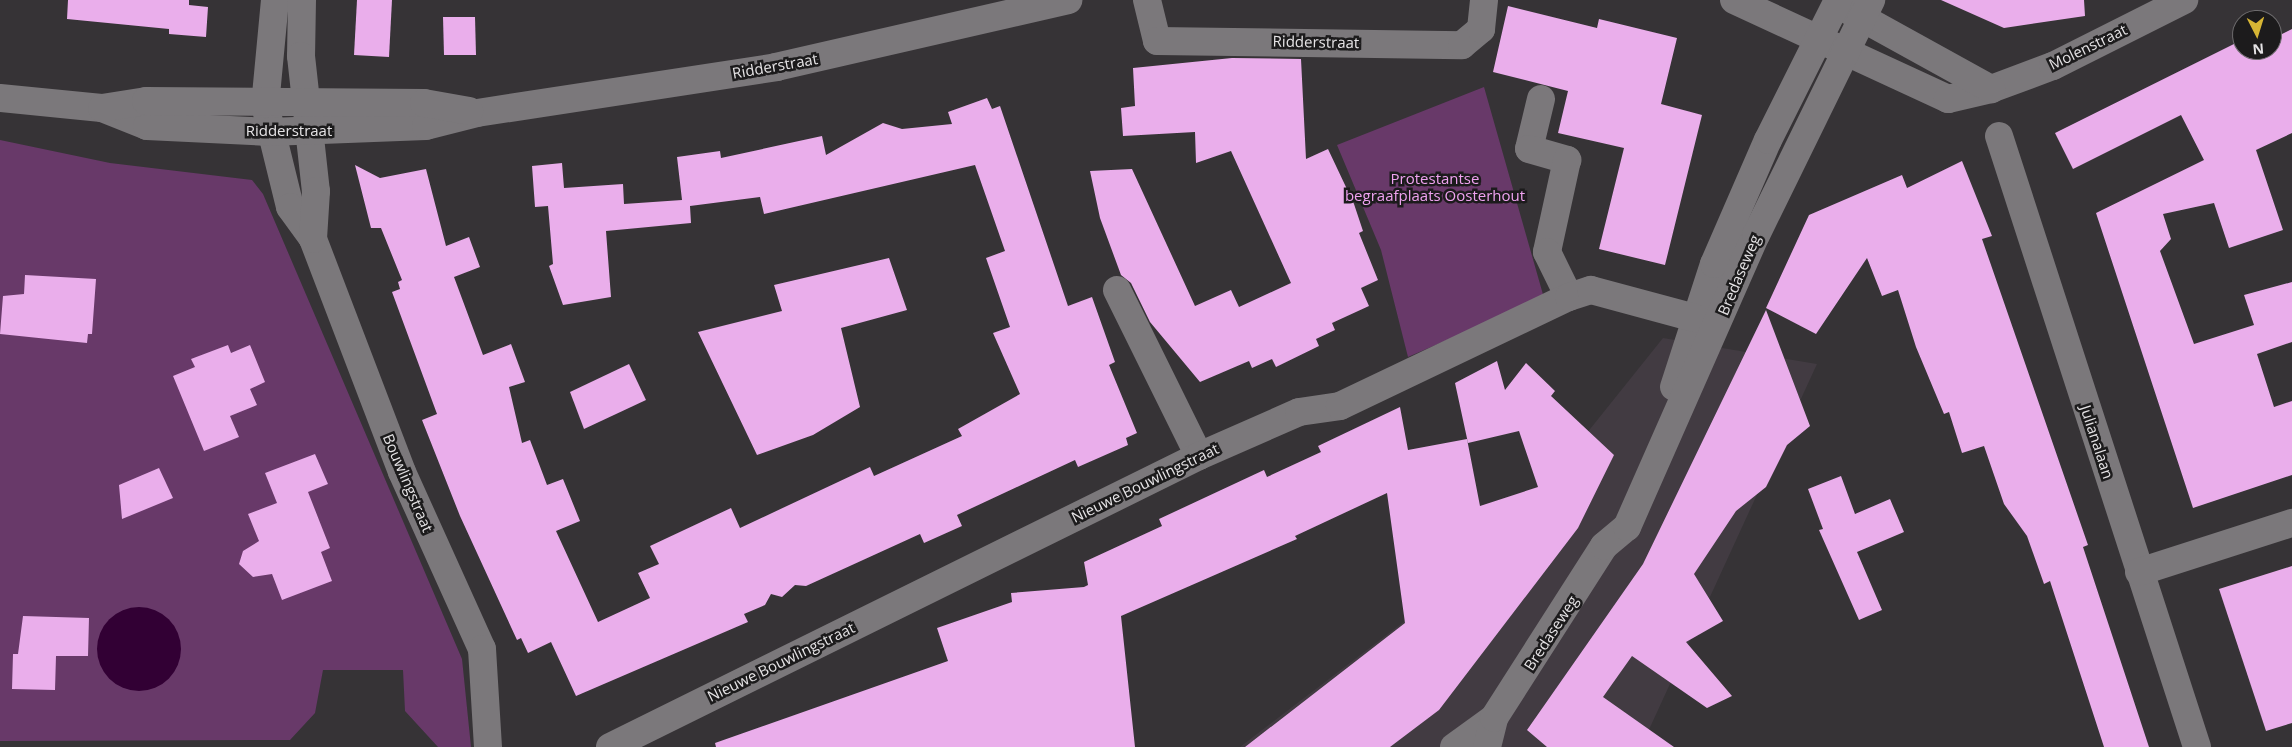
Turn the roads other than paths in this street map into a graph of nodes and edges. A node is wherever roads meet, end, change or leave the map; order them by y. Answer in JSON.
{"nodes":[{"id":1,"x":275,"y":0,"type":"edge"},
{"id":2,"x":302,"y":0,"type":"edge"},
{"id":3,"x":1068,"y":0,"type":"edge"},
{"id":4,"x":1147,"y":0,"type":"edge"},
{"id":5,"x":1484,"y":0,"type":"edge"},
{"id":6,"x":1734,"y":0,"type":"edge"},
{"id":7,"x":2184,"y":0,"type":"edge"},
{"id":8,"x":1833,"y":1,"type":"edge"},
{"id":9,"x":1867,"y":8,"type":"edge"},
{"id":10,"x":1820,"y":38,"type":"junction"},
{"id":11,"x":1848,"y":50,"type":"junction"},
{"id":12,"x":1991,"y":89,"type":"junction"},
{"id":13,"x":0,"y":98,"type":"edge"},
{"id":14,"x":1542,"y":99,"type":"dead end"},
{"id":15,"x":306,"y":104,"type":"junction"},
{"id":16,"x":265,"y":105,"type":"junction"},
{"id":17,"x":102,"y":108,"type":"junction"},
{"id":18,"x":477,"y":113,"type":"junction"},
{"id":19,"x":308,"y":131,"type":"junction"},
{"id":20,"x":269,"y":132,"type":"junction"},
{"id":21,"x":1999,"y":136,"type":"dead end"},
{"id":22,"x":313,"y":239,"type":"junction"},
{"id":23,"x":1117,"y":290,"type":"dead end"},
{"id":24,"x":1569,"y":297,"type":"junction"},
{"id":25,"x":1695,"y":318,"type":"junction"},
{"id":26,"x":1199,"y":456,"type":"junction"},
{"id":27,"x":2292,"y":523,"type":"edge"},
{"id":28,"x":1604,"y":546,"type":"junction"},
{"id":29,"x":2139,"y":572,"type":"junction"},
{"id":30,"x":1494,"y":718,"type":"junction"},
{"id":31,"x":488,"y":738,"type":"edge"},
{"id":32,"x":610,"y":747,"type":"edge"},
{"id":33,"x":1454,"y":747,"type":"edge"},
{"id":34,"x":1487,"y":747,"type":"edge"},
{"id":35,"x":2197,"y":747,"type":"edge"}],
"edges":[{"from":1,"to":16,"type":"street","name":"Bouwlingstraat"},
{"from":2,"to":15,"type":"street","name":"Bouwlingstraat"},
{"from":3,"to":18,"type":"street","name":"Ridderstraat"},
{"from":4,"to":5,"type":"street","name":"Ridderstraat"},
{"from":6,"to":10,"type":"street"},
{"from":7,"to":12,"type":"street","name":"Molenstraat"},
{"from":8,"to":9,"type":"street"},
{"from":8,"to":10,"type":"street","name":"Bredaseweg"},
{"from":9,"to":11,"type":"street","name":"Bredaseweg"},
{"from":9,"to":12,"type":"street"},
{"from":10,"to":11,"type":"street"},
{"from":10,"to":25,"type":"street","name":"Bredaseweg"},
{"from":11,"to":12,"type":"street","name":"Molenstraat"},
{"from":11,"to":28,"type":"street","name":"Bredaseweg"},
{"from":13,"to":17,"type":"street","name":"Ridderstraat"},
{"from":14,"to":24,"type":"street"},
{"from":15,"to":16,"type":"street","name":"Ridderstraat"},
{"from":15,"to":18,"type":"street","name":"Ridderstraat"},
{"from":15,"to":19,"type":"street","name":"Bouwlingstraat"},
{"from":16,"to":17,"type":"street","name":"Ridderstraat"},
{"from":16,"to":20,"type":"street","name":"Bouwlingstraat"},
{"from":17,"to":20,"type":"street","name":"Ridderstraat"},
{"from":18,"to":19,"type":"street","name":"Ridderstraat"},
{"from":19,"to":20,"type":"street","name":"Ridderstraat"},
{"from":19,"to":22,"type":"street","name":"Bouwlingstraat"},
{"from":20,"to":22,"type":"street","name":"Bouwlingstraat"},
{"from":21,"to":29,"type":"street","name":"Julianalaan"},
{"from":22,"to":31,"type":"street","name":"Bouwlingstraat"},
{"from":23,"to":26,"type":"street"},
{"from":24,"to":25,"type":"street","name":"Nieuwe Bouwlingstraat"},
{"from":24,"to":26,"type":"street","name":"Nieuwe Bouwlingstraat"},
{"from":25,"to":28,"type":"street","name":"Bredaseweg"},
{"from":26,"to":32,"type":"street","name":"Nieuwe Bouwlingstraat"},
{"from":27,"to":29,"type":"street"},
{"from":28,"to":30,"type":"street","name":"Bredaseweg"},
{"from":29,"to":35,"type":"street","name":"Julianalaan"},
{"from":30,"to":33,"type":"street","name":"Bredaseweg"},
{"from":30,"to":34,"type":"street","name":"Bredaseweg"}]}
